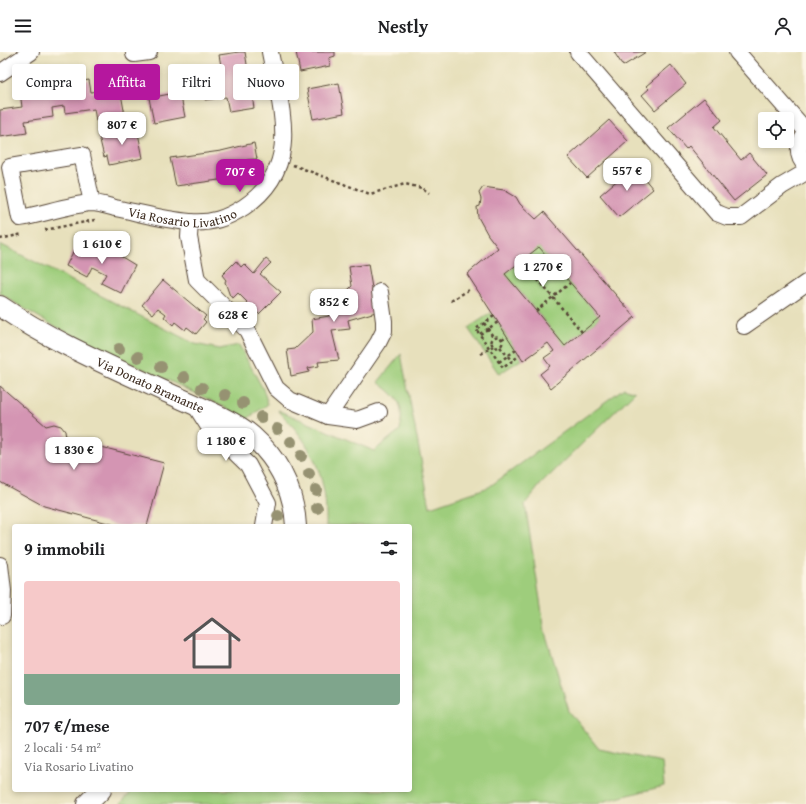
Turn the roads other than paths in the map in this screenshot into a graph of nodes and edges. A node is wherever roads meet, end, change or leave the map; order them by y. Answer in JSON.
{"nodes":[{"id":1,"x":32,"y":52,"type":"edge"},
{"id":2,"x":270,"y":52,"type":"edge"},
{"id":3,"x":578,"y":52,"type":"edge"},
{"id":4,"x":737,"y":52,"type":"edge"},
{"id":5,"x":0,"y":73,"type":"edge"},
{"id":6,"x":806,"y":132,"type":"edge"},
{"id":7,"x":806,"y":166,"type":"edge"},
{"id":8,"x":806,"y":172,"type":"edge"},
{"id":9,"x":92,"y":203,"type":"junction"},
{"id":10,"x":190,"y":222,"type":"junction"},
{"id":11,"x":806,"y":283,"type":"edge"},
{"id":12,"x":380,"y":292,"type":"dead end"},
{"id":13,"x":0,"y":306,"type":"edge"},
{"id":14,"x":744,"y":326,"type":"dead end"},
{"id":15,"x":195,"y":405,"type":"junction"},
{"id":16,"x":379,"y":412,"type":"dead end"},
{"id":17,"x":328,"y":416,"type":"junction"},
{"id":18,"x":264,"y":524,"type":"edge"},
{"id":19,"x":296,"y":524,"type":"edge"},
{"id":20,"x":0,"y":565,"type":"edge"},
{"id":21,"x":6,"y":615,"type":"edge"},
{"id":22,"x":99,"y":792,"type":"edge"},
{"id":23,"x":88,"y":804,"type":"edge"}],
"edges":[{"from":1,"to":5,"type":"street"},
{"from":2,"to":10,"type":"street","name":"Via Rosario Livatino"},
{"from":3,"to":8,"type":"street"},
{"from":4,"to":6,"type":"street"},
{"from":6,"to":7,"type":"street"},
{"from":9,"to":9,"type":"street","name":"Via Rosario Livatino"},
{"from":9,"to":10,"type":"street","name":"Via Rosario Livatino"},
{"from":10,"to":17,"type":"street"},
{"from":11,"to":14,"type":"street"},
{"from":12,"to":17,"type":"street"},
{"from":13,"to":15,"type":"main road","name":"Via Donato Bramante"},
{"from":15,"to":18,"type":"street"},
{"from":15,"to":19,"type":"main road","name":"Via Donato Bramante"},
{"from":16,"to":17,"type":"street"},
{"from":20,"to":21,"type":"street"},
{"from":22,"to":23,"type":"main road"}]}
